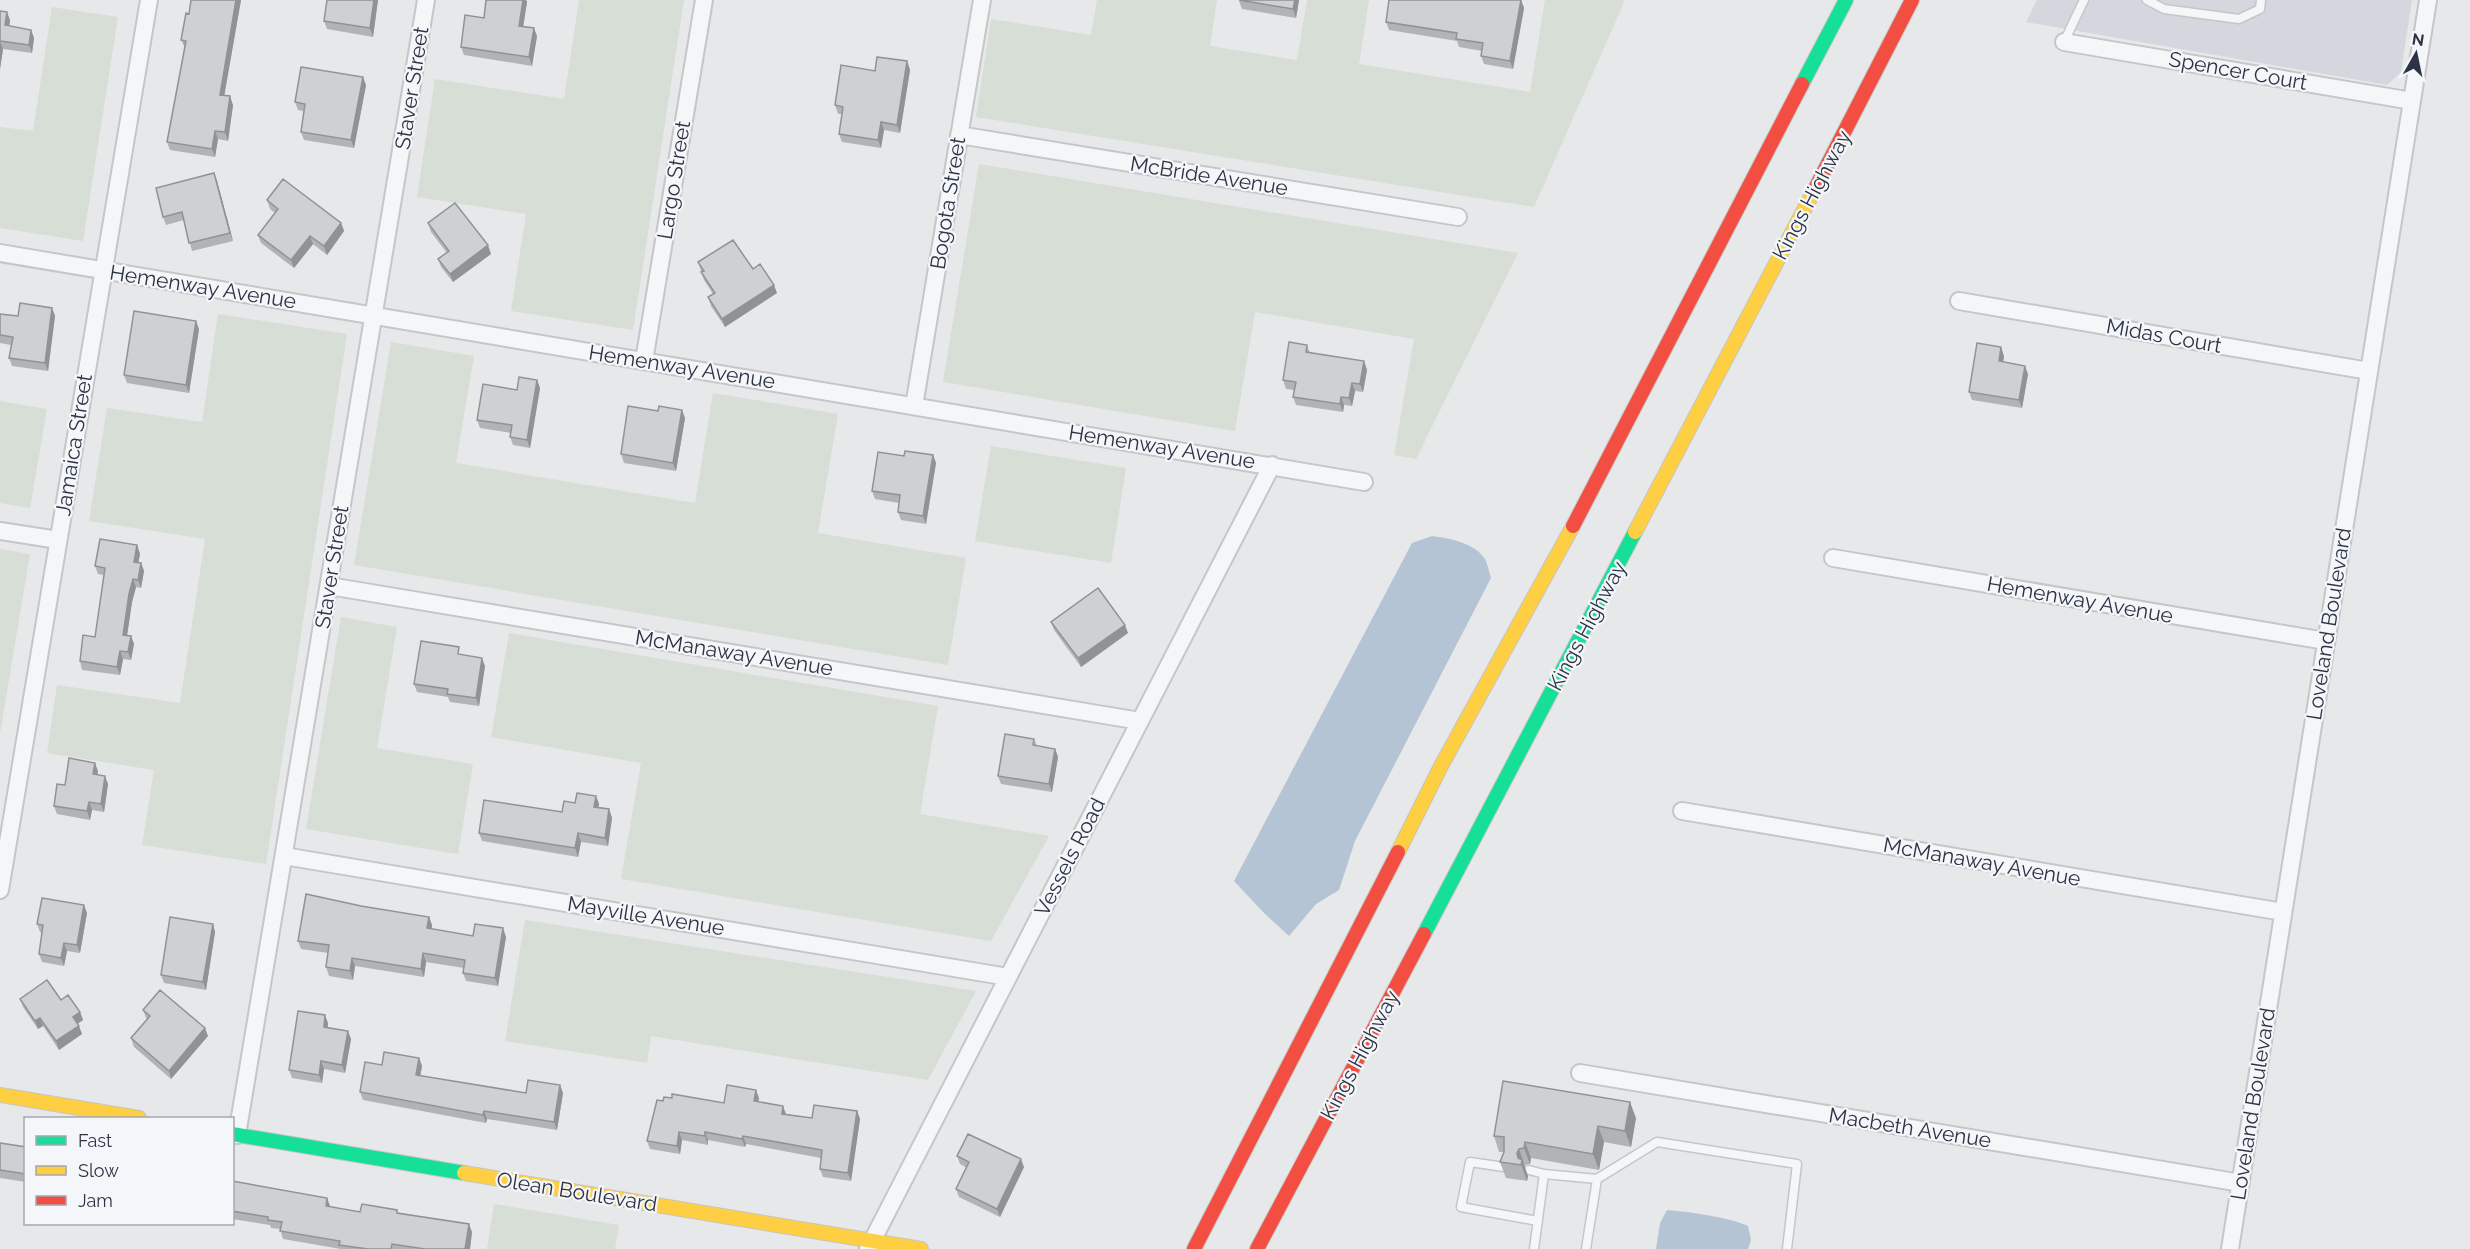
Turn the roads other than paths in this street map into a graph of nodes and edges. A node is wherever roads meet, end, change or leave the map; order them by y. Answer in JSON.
{"nodes":[{"id":1,"x":148,"y":0,"type":"edge"},
{"id":2,"x":426,"y":0,"type":"edge"},
{"id":3,"x":704,"y":0,"type":"edge"},
{"id":4,"x":982,"y":0,"type":"edge"},
{"id":5,"x":1846,"y":0,"type":"edge"},
{"id":6,"x":1912,"y":0,"type":"edge"},
{"id":7,"x":2084,"y":0,"type":"edge"},
{"id":8,"x":2148,"y":0,"type":"edge"},
{"id":9,"x":2261,"y":0,"type":"edge"},
{"id":10,"x":2428,"y":0,"type":"edge"},
{"id":11,"x":2064,"y":42,"type":"joint"},
{"id":12,"x":2412,"y":100,"type":"junction"},
{"id":13,"x":960,"y":135,"type":"junction"},
{"id":14,"x":1458,"y":217,"type":"dead end"},
{"id":15,"x":0,"y":253,"type":"edge"},
{"id":16,"x":104,"y":270,"type":"junction"},
{"id":17,"x":1959,"y":301,"type":"dead end"},
{"id":18,"x":374,"y":315,"type":"junction"},
{"id":19,"x":644,"y":361,"type":"junction"},
{"id":20,"x":2369,"y":371,"type":"junction"},
{"id":21,"x":914,"y":406,"type":"junction"},
{"id":22,"x":1272,"y":465,"type":"junction"},
{"id":23,"x":1364,"y":482,"type":"dead end"},
{"id":24,"x":0,"y":531,"type":"edge"},
{"id":25,"x":58,"y":540,"type":"junction"},
{"id":26,"x":1833,"y":558,"type":"dead end"},
{"id":27,"x":329,"y":585,"type":"junction"},
{"id":28,"x":2326,"y":641,"type":"junction"},
{"id":29,"x":1140,"y":721,"type":"junction"},
{"id":30,"x":7,"y":810,"type":"edge"},
{"id":31,"x":1682,"y":811,"type":"dead end"},
{"id":32,"x":284,"y":856,"type":"junction"},
{"id":33,"x":0,"y":890,"type":"edge"},
{"id":34,"x":2283,"y":912,"type":"junction"},
{"id":35,"x":1008,"y":977,"type":"junction"},
{"id":36,"x":1580,"y":1073,"type":"dead end"},
{"id":37,"x":0,"y":1095,"type":"edge"},
{"id":38,"x":127,"y":1117,"type":"edge"},
{"id":39,"x":235,"y":1135,"type":"edge"},
{"id":40,"x":1504,"y":1167,"type":"edge"},
{"id":41,"x":1529,"y":1170,"type":"dead end"},
{"id":42,"x":1544,"y":1174,"type":"junction"},
{"id":43,"x":1597,"y":1179,"type":"junction"},
{"id":44,"x":2241,"y":1183,"type":"junction"},
{"id":45,"x":1538,"y":1221,"type":"junction"},
{"id":46,"x":870,"y":1245,"type":"edge"},
{"id":47,"x":921,"y":1249,"type":"edge"},
{"id":48,"x":1194,"y":1249,"type":"edge"},
{"id":49,"x":1257,"y":1249,"type":"edge"},
{"id":50,"x":1534,"y":1249,"type":"edge"},
{"id":51,"x":1586,"y":1249,"type":"edge"},
{"id":52,"x":1787,"y":1249,"type":"edge"},
{"id":53,"x":2230,"y":1249,"type":"edge"}],
"edges":[{"from":1,"to":16,"type":"street","name":"Jamaica Street"},
{"from":2,"to":18,"type":"street","name":"Staver Street"},
{"from":3,"to":19,"type":"street","name":"Largo Street"},
{"from":4,"to":13,"type":"street","name":"Bogota Street"},
{"from":5,"to":48,"type":"main road"},
{"from":6,"to":49,"type":"main road","name":"Kings Highway"},
{"from":7,"to":11,"type":"lane"},
{"from":8,"to":9,"type":"lane"},
{"from":10,"to":12,"type":"street","name":"Loveland Boulevard"},
{"from":11,"to":12,"type":"street","name":"Spencer Court"},
{"from":12,"to":20,"type":"street","name":"Loveland Boulevard"},
{"from":13,"to":14,"type":"street","name":"McBride Avenue"},
{"from":13,"to":21,"type":"street","name":"Bogota Street"},
{"from":15,"to":16,"type":"street","name":"Hemenway Avenue"},
{"from":16,"to":18,"type":"street","name":"Hemenway Avenue"},
{"from":16,"to":25,"type":"street","name":"Jamaica Street"},
{"from":17,"to":20,"type":"street","name":"Midas Court"},
{"from":18,"to":19,"type":"street","name":"Hemenway Avenue"},
{"from":18,"to":27,"type":"street","name":"Staver Street"},
{"from":19,"to":21,"type":"street","name":"Hemenway Avenue"},
{"from":20,"to":28,"type":"street","name":"Loveland Boulevard"},
{"from":21,"to":22,"type":"street","name":"Hemenway Avenue"},
{"from":22,"to":23,"type":"street","name":"Hemenway Avenue"},
{"from":22,"to":29,"type":"street","name":"Vessels Road"},
{"from":24,"to":25,"type":"street"},
{"from":25,"to":30,"type":"street","name":"Jamaica Street"},
{"from":26,"to":28,"type":"street","name":"Hemenway Avenue"},
{"from":27,"to":29,"type":"street","name":"McManaway Avenue"},
{"from":27,"to":32,"type":"street","name":"Staver Street"},
{"from":28,"to":34,"type":"street","name":"Loveland Boulevard"},
{"from":29,"to":35,"type":"street","name":"Vessels Road"},
{"from":30,"to":33,"type":"street","name":"Jamaica Street"},
{"from":31,"to":34,"type":"street","name":"McManaway Avenue"},
{"from":32,"to":35,"type":"street","name":"Mayville Avenue"},
{"from":32,"to":39,"type":"street","name":"Staver Street"},
{"from":34,"to":44,"type":"street","name":"Loveland Boulevard"},
{"from":35,"to":46,"type":"street","name":"Vessels Road"},
{"from":36,"to":44,"type":"street","name":"Macbeth Avenue"},
{"from":37,"to":38,"type":"main road"},
{"from":39,"to":46,"type":"main road","name":"Olean Boulevard"},
{"from":40,"to":45,"type":"lane"},
{"from":41,"to":42,"type":"lane"},
{"from":42,"to":43,"type":"lane"},
{"from":42,"to":45,"type":"lane"},
{"from":43,"to":51,"type":"lane"},
{"from":43,"to":52,"type":"lane"},
{"from":44,"to":53,"type":"street","name":"Loveland Boulevard"},
{"from":45,"to":50,"type":"lane"},
{"from":46,"to":47,"type":"main road","name":"Olean Boulevard"}]}
